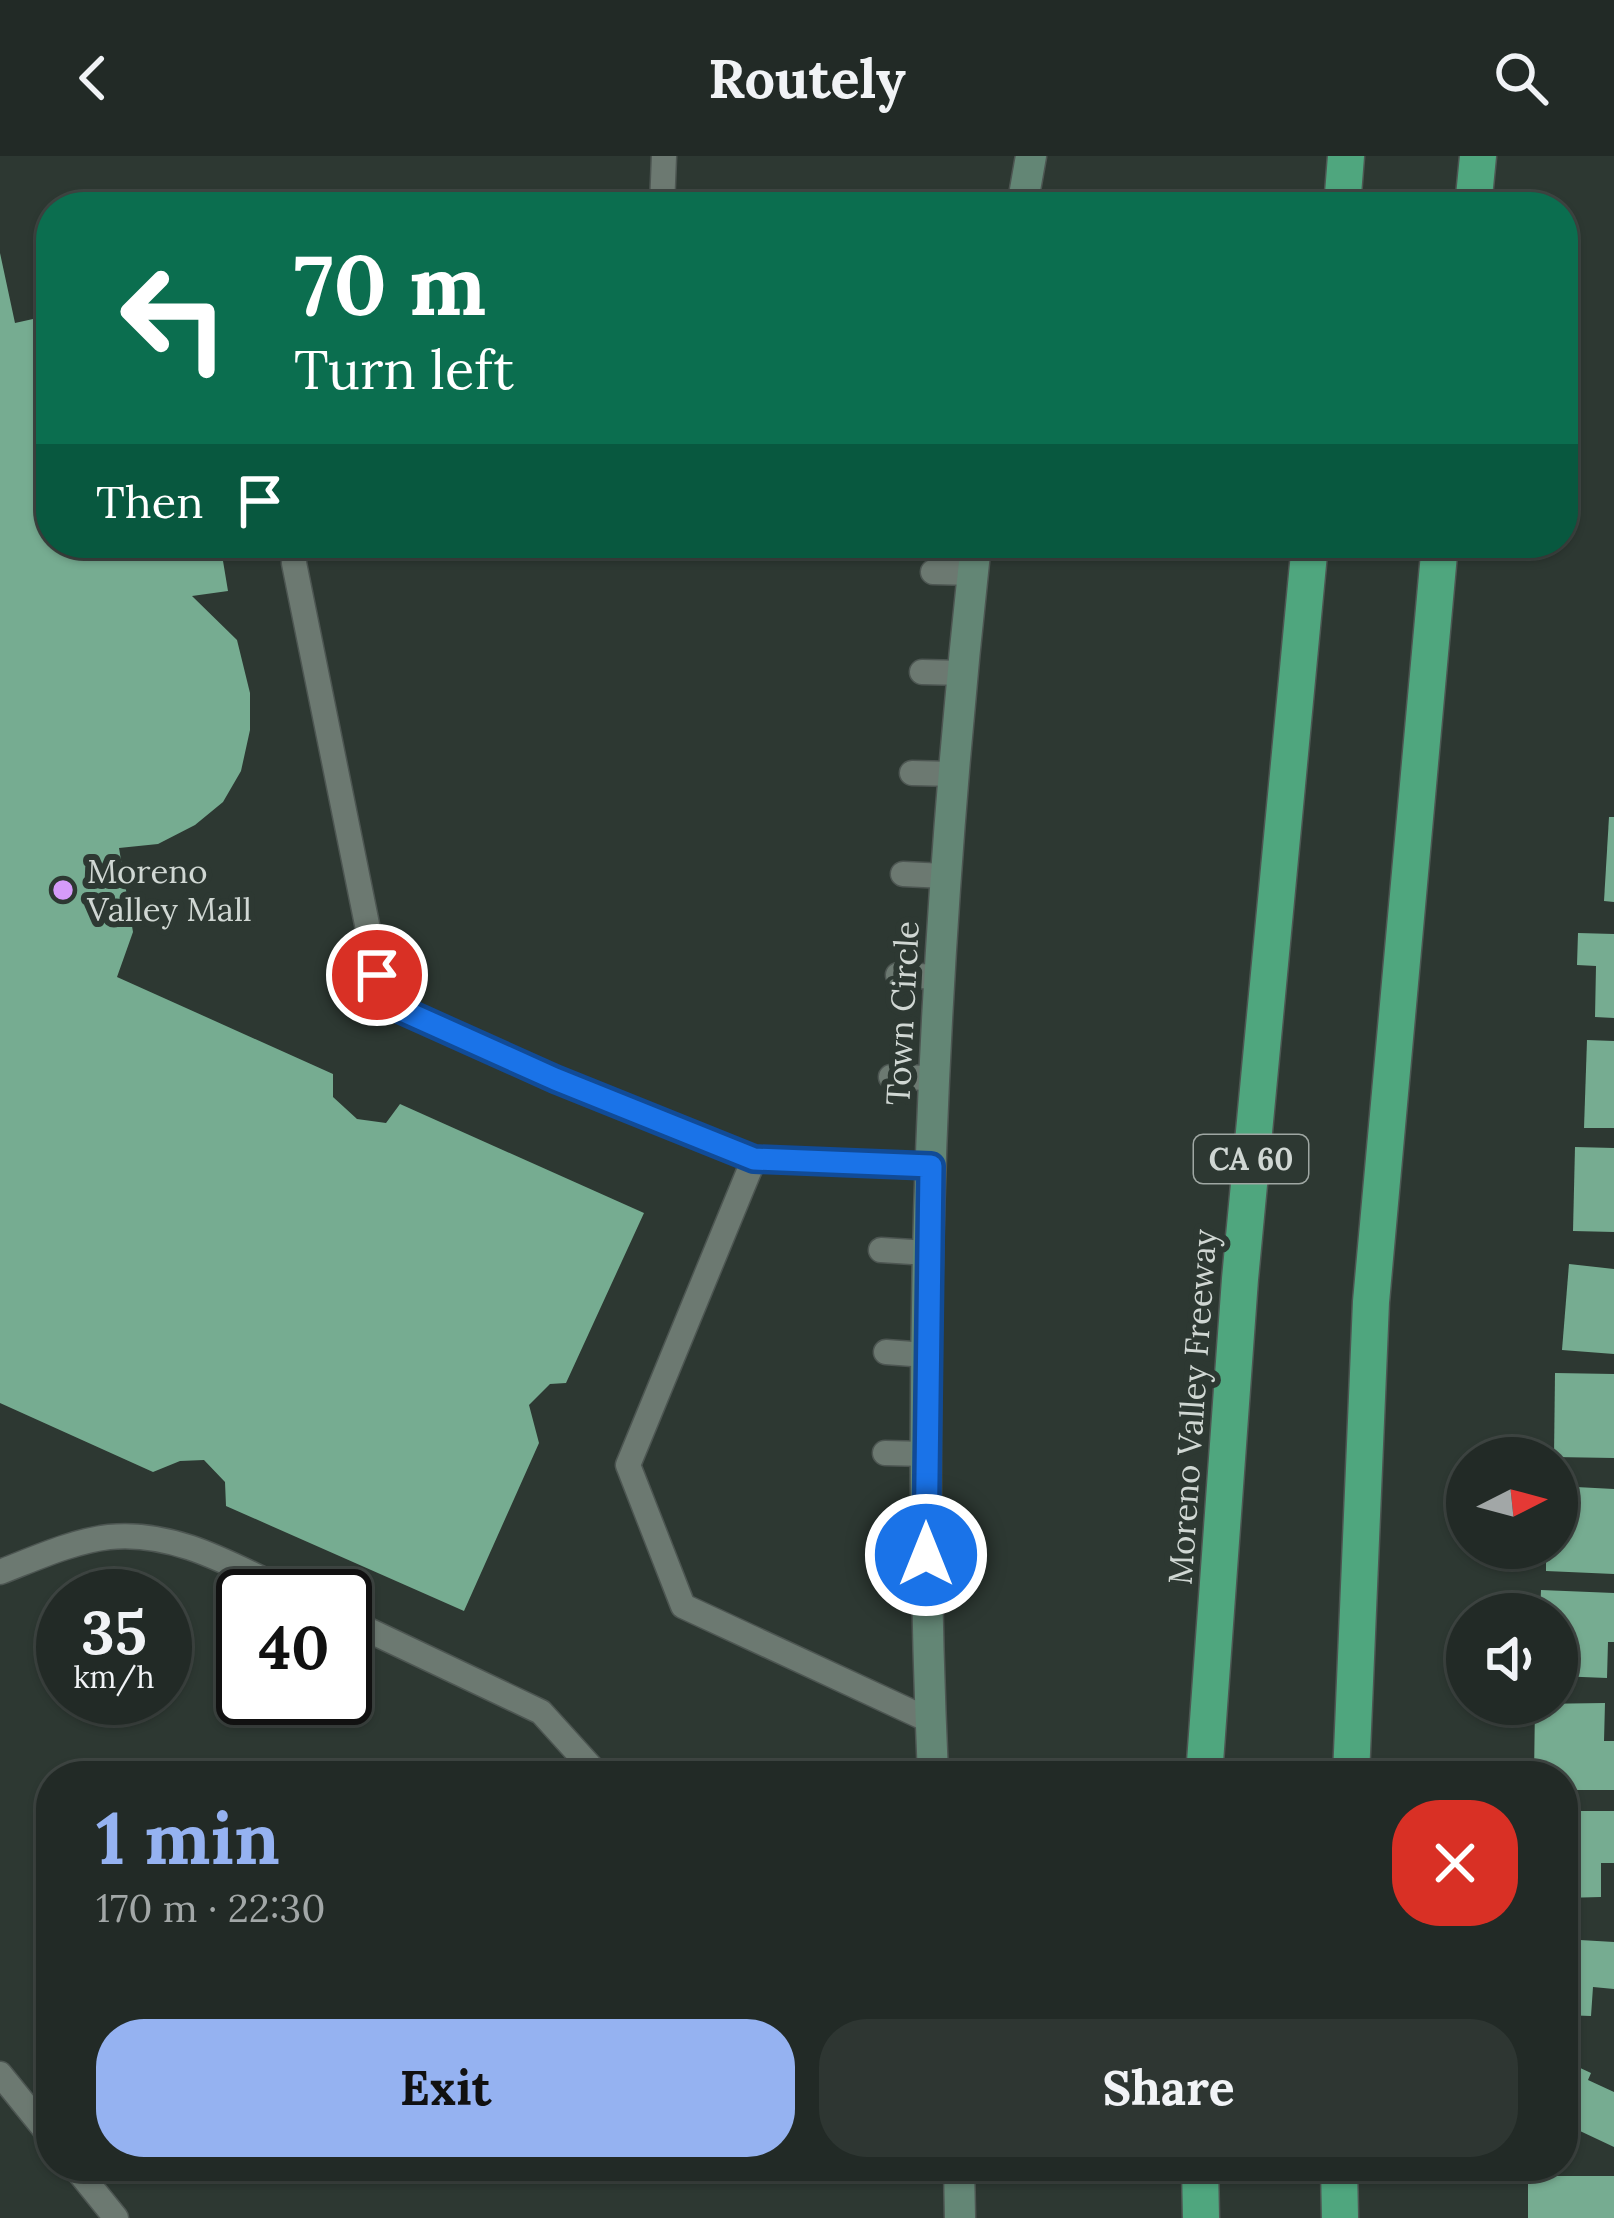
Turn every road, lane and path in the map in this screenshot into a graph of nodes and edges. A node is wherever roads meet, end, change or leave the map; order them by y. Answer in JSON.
{"nodes":[{"id":1,"x":664,"y":156,"type":"edge"},
{"id":2,"x":1031,"y":156,"type":"edge"},
{"id":3,"x":1346,"y":156,"type":"edge"},
{"id":4,"x":1478,"y":156,"type":"edge"},
{"id":5,"x":663,"y":192,"type":"edge"},
{"id":6,"x":1025,"y":192,"type":"edge"},
{"id":7,"x":1343,"y":192,"type":"edge"},
{"id":8,"x":1474,"y":192,"type":"edge"},
{"id":9,"x":294,"y":558,"type":"edge"},
{"id":10,"x":975,"y":558,"type":"edge"},
{"id":11,"x":1309,"y":558,"type":"edge"},
{"id":12,"x":1439,"y":558,"type":"edge"},
{"id":13,"x":933,"y":572,"type":"dead end"},
{"id":14,"x":922,"y":672,"type":"dead end"},
{"id":15,"x":963,"y":673,"type":"junction"},
{"id":16,"x":912,"y":772,"type":"dead end"},
{"id":17,"x":954,"y":774,"type":"junction"},
{"id":18,"x":903,"y":874,"type":"dead end"},
{"id":19,"x":945,"y":876,"type":"junction"},
{"id":20,"x":898,"y":975,"type":"dead end"},
{"id":21,"x":939,"y":977,"type":"junction"},
{"id":22,"x":892,"y":1077,"type":"dead end"},
{"id":23,"x":933,"y":1078,"type":"junction"},
{"id":24,"x":754,"y":1159,"type":"junction"},
{"id":25,"x":931,"y":1166,"type":"junction"},
{"id":26,"x":880,"y":1250,"type":"dead end"},
{"id":27,"x":928,"y":1253,"type":"junction"},
{"id":28,"x":886,"y":1352,"type":"dead end"},
{"id":29,"x":926,"y":1355,"type":"junction"},
{"id":30,"x":885,"y":1454,"type":"dead end"},
{"id":31,"x":926,"y":1454,"type":"junction"},
{"id":32,"x":884,"y":1555,"type":"dead end"},
{"id":33,"x":926,"y":1555,"type":"junction"},
{"id":34,"x":241,"y":1569,"type":"edge"},
{"id":35,"x":0,"y":1572,"type":"edge"},
{"id":36,"x":372,"y":1632,"type":"edge"},
{"id":37,"x":931,"y":1721,"type":"junction"},
{"id":38,"x":585,"y":1761,"type":"edge"},
{"id":39,"x":932,"y":1761,"type":"edge"},
{"id":40,"x":1205,"y":1761,"type":"edge"},
{"id":41,"x":1352,"y":1761,"type":"edge"},
{"id":42,"x":0,"y":2074,"type":"edge"},
{"id":43,"x":36,"y":2118,"type":"edge"},
{"id":44,"x":86,"y":2181,"type":"edge"},
{"id":45,"x":959,"y":2181,"type":"edge"},
{"id":46,"x":1200,"y":2181,"type":"edge"},
{"id":47,"x":1339,"y":2181,"type":"edge"},
{"id":48,"x":116,"y":2218,"type":"edge"},
{"id":49,"x":960,"y":2218,"type":"edge"},
{"id":50,"x":1201,"y":2218,"type":"edge"},
{"id":51,"x":1340,"y":2218,"type":"edge"}],
"edges":[{"from":1,"to":5,"type":"lane"},
{"from":2,"to":6,"type":"street"},
{"from":3,"to":7,"type":"highway"},
{"from":4,"to":8,"type":"highway"},
{"from":9,"to":24,"type":"lane"},
{"from":10,"to":13,"type":"lane"},
{"from":10,"to":15,"type":"street","name":"Town Circle"},
{"from":11,"to":40,"type":"highway","name":"Moreno Valley Freeway","number":"CA 60"},
{"from":12,"to":41,"type":"highway"},
{"from":14,"to":15,"type":"lane"},
{"from":15,"to":17,"type":"street","name":"Town Circle"},
{"from":16,"to":17,"type":"lane"},
{"from":17,"to":19,"type":"street","name":"Town Circle"},
{"from":18,"to":19,"type":"lane"},
{"from":19,"to":21,"type":"street","name":"Town Circle"},
{"from":20,"to":21,"type":"lane"},
{"from":21,"to":23,"type":"street","name":"Town Circle"},
{"from":22,"to":23,"type":"lane"},
{"from":23,"to":25,"type":"street","name":"Town Circle"},
{"from":24,"to":25,"type":"lane"},
{"from":24,"to":37,"type":"lane"},
{"from":25,"to":27,"type":"street","name":"Town Circle"},
{"from":26,"to":27,"type":"lane"},
{"from":27,"to":29,"type":"street","name":"Town Circle"},
{"from":28,"to":29,"type":"lane"},
{"from":29,"to":31,"type":"street","name":"Town Circle"},
{"from":30,"to":31,"type":"lane"},
{"from":31,"to":33,"type":"street","name":"Town Circle"},
{"from":32,"to":33,"type":"lane"},
{"from":33,"to":37,"type":"street","name":"Town Circle"},
{"from":34,"to":35,"type":"lane"},
{"from":36,"to":38,"type":"lane"},
{"from":37,"to":39,"type":"street","name":"Town Circle"},
{"from":42,"to":43,"type":"lane"},
{"from":44,"to":48,"type":"lane"},
{"from":45,"to":49,"type":"street"},
{"from":46,"to":50,"type":"highway"},
{"from":47,"to":51,"type":"highway"}]}
